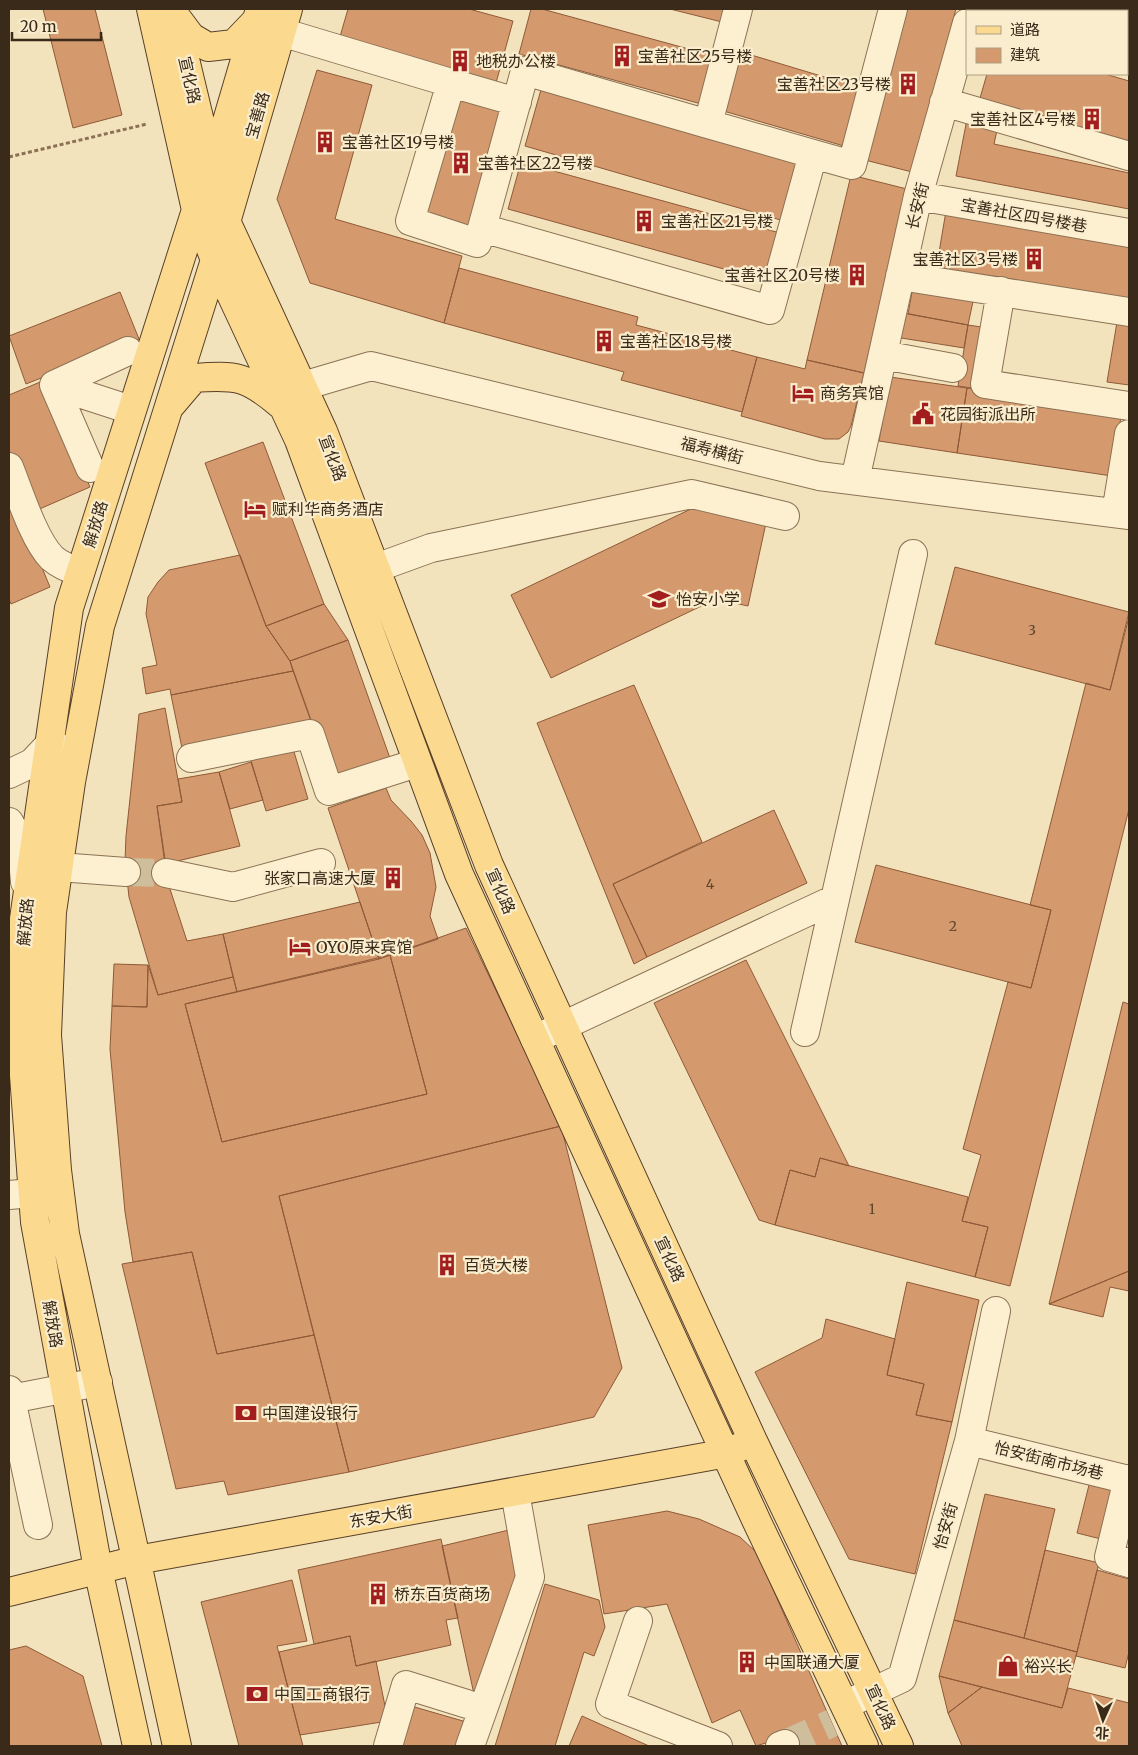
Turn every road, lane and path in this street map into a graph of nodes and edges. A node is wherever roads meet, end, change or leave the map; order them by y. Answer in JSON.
{"nodes":[{"id":1,"x":738,"y":9,"type":"edge"},
{"id":2,"x":893,"y":9,"type":"edge"},
{"id":3,"x":166,"y":10,"type":"edge"},
{"id":4,"x":258,"y":15,"type":"edge"},
{"id":5,"x":285,"y":20,"type":"edge"},
{"id":6,"x":966,"y":25,"type":"edge"},
{"id":7,"x":451,"y":83,"type":"junction"},
{"id":8,"x":517,"y":102,"type":"junction"},
{"id":9,"x":944,"y":102,"type":"junction"},
{"id":10,"x":175,"y":117,"type":"junction"},
{"id":11,"x":708,"y":124,"type":"junction"},
{"id":12,"x":813,"y":154,"type":"junction"},
{"id":13,"x":1129,"y":156,"type":"edge"},
{"id":14,"x":9,"y":157,"type":"edge"},
{"id":15,"x":212,"y":172,"type":"junction"},
{"id":16,"x":918,"y":196,"type":"junction"},
{"id":17,"x":196,"y":210,"type":"junction"},
{"id":18,"x":226,"y":221,"type":"junction"},
{"id":19,"x":482,"y":228,"type":"junction"},
{"id":20,"x":1129,"y":233,"type":"edge"},
{"id":21,"x":215,"y":260,"type":"junction"},
{"id":22,"x":900,"y":276,"type":"junction"},
{"id":23,"x":1001,"y":291,"type":"junction"},
{"id":24,"x":1129,"y":312,"type":"edge"},
{"id":25,"x":128,"y":352,"type":"dead end"},
{"id":26,"x":883,"y":355,"type":"junction"},
{"id":27,"x":954,"y":368,"type":"dead end"},
{"id":28,"x":54,"y":385,"type":"junction"},
{"id":29,"x":303,"y":386,"type":"junction"},
{"id":30,"x":283,"y":406,"type":"junction"},
{"id":31,"x":1129,"y":406,"type":"edge"},
{"id":32,"x":131,"y":410,"type":"junction"},
{"id":33,"x":167,"y":410,"type":"junction"},
{"id":34,"x":1129,"y":434,"type":"edge"},
{"id":35,"x":9,"y":467,"type":"edge"},
{"id":36,"x":90,"y":468,"type":"dead end"},
{"id":37,"x":855,"y":480,"type":"junction"},
{"id":38,"x":1123,"y":514,"type":"edge"},
{"id":39,"x":785,"y":516,"type":"dead end"},
{"id":40,"x":913,"y":554,"type":"dead end"},
{"id":41,"x":376,"y":568,"type":"junction"},
{"id":42,"x":80,"y":572,"type":"junction"},
{"id":43,"x":48,"y":746,"type":"junction"},
{"id":44,"x":77,"y":751,"type":"junction"},
{"id":45,"x":191,"y":758,"type":"dead end"},
{"id":46,"x":418,"y":763,"type":"junction"},
{"id":47,"x":9,"y":774,"type":"edge"},
{"id":48,"x":464,"y":799,"type":"junction"},
{"id":49,"x":435,"y":810,"type":"junction"},
{"id":50,"x":9,"y":822,"type":"edge"},
{"id":51,"x":32,"y":862,"type":"junction"},
{"id":52,"x":321,"y":863,"type":"dead end"},
{"id":53,"x":59,"y":867,"type":"junction"},
{"id":54,"x":126,"y":872,"type":"tunnel mouth"},
{"id":55,"x":166,"y":873,"type":"tunnel mouth"},
{"id":56,"x":27,"y":896,"type":"junction"},
{"id":57,"x":54,"y":899,"type":"junction"},
{"id":58,"x":835,"y":899,"type":"junction"},
{"id":59,"x":15,"y":976,"type":"edge"},
{"id":60,"x":49,"y":979,"type":"junction"},
{"id":61,"x":563,"y":1025,"type":"junction"},
{"id":62,"x":805,"y":1032,"type":"dead end"},
{"id":63,"x":535,"y":1039,"type":"junction"},
{"id":64,"x":60,"y":1191,"type":"junction"},
{"id":65,"x":20,"y":1193,"type":"edge"},
{"id":66,"x":996,"y":1311,"type":"dead end"},
{"id":67,"x":98,"y":1382,"type":"junction"},
{"id":68,"x":64,"y":1389,"type":"junction"},
{"id":69,"x":10,"y":1394,"type":"edge"},
{"id":70,"x":753,"y":1441,"type":"junction"},
{"id":71,"x":969,"y":1441,"type":"junction"},
{"id":72,"x":727,"y":1454,"type":"junction"},
{"id":73,"x":1128,"y":1480,"type":"edge"},
{"id":74,"x":515,"y":1492,"type":"junction"},
{"id":75,"x":38,"y":1525,"type":"dead end"},
{"id":76,"x":137,"y":1560,"type":"junction"},
{"id":77,"x":1129,"y":1563,"type":"edge"},
{"id":78,"x":98,"y":1569,"type":"junction"},
{"id":79,"x":9,"y":1592,"type":"edge"},
{"id":80,"x":638,"y":1621,"type":"dead end"},
{"id":81,"x":874,"y":1692,"type":"junction"},
{"id":82,"x":467,"y":1704,"type":"dead end"},
{"id":83,"x":842,"y":1715,"type":"junction"},
{"id":84,"x":137,"y":1746,"type":"edge"},
{"id":85,"x":177,"y":1746,"type":"edge"},
{"id":86,"x":388,"y":1746,"type":"edge"},
{"id":87,"x":470,"y":1746,"type":"edge"},
{"id":88,"x":718,"y":1746,"type":"edge"},
{"id":89,"x":864,"y":1746,"type":"edge"},
{"id":90,"x":899,"y":1746,"type":"edge"}],
"edges":[{"from":1,"to":11,"type":"street"},
{"from":2,"to":12,"type":"street"},
{"from":3,"to":4,"type":"main road"},
{"from":3,"to":10,"type":"main road","name":"宣化路"},
{"from":3,"to":15,"type":"main road","name":"宣化路"},
{"from":4,"to":15,"type":"main road","name":"宝善路"},
{"from":5,"to":7,"type":"street"},
{"from":5,"to":18,"type":"main road","name":"宝善路"},
{"from":6,"to":9,"type":"street","name":"长安街"},
{"from":7,"to":8,"type":"street"},
{"from":7,"to":19,"type":"street"},
{"from":8,"to":11,"type":"street"},
{"from":8,"to":19,"type":"street"},
{"from":9,"to":13,"type":"street"},
{"from":9,"to":16,"type":"street","name":"长安街"},
{"from":10,"to":14,"type":"path"},
{"from":10,"to":17,"type":"main road","name":"宣化路"},
{"from":11,"to":12,"type":"street"},
{"from":12,"to":19,"type":"street"},
{"from":15,"to":17,"type":"main road","name":"解放路"},
{"from":15,"to":18,"type":"main road","name":"宣化路"},
{"from":16,"to":20,"type":"street","name":"宝善社区四号楼巷"},
{"from":16,"to":22,"type":"street","name":"长安街"},
{"from":17,"to":21,"type":"main road","name":"宣化路"},
{"from":17,"to":32,"type":"main road","name":"解放路"},
{"from":18,"to":21,"type":"main road","name":"解放路"},
{"from":18,"to":29,"type":"main road","name":"宣化路"},
{"from":21,"to":30,"type":"main road","name":"宣化路"},
{"from":21,"to":33,"type":"main road","name":"解放路"},
{"from":22,"to":23,"type":"street"},
{"from":22,"to":26,"type":"street","name":"长安街"},
{"from":23,"to":24,"type":"street"},
{"from":23,"to":31,"type":"street"},
{"from":25,"to":28,"type":"street"},
{"from":26,"to":27,"type":"street"},
{"from":26,"to":37,"type":"street","name":"长安街"},
{"from":28,"to":32,"type":"street"},
{"from":28,"to":36,"type":"street"},
{"from":29,"to":37,"type":"street","name":"福寿横街"},
{"from":29,"to":41,"type":"main road","name":"宣化路"},
{"from":30,"to":33,"type":"main road"},
{"from":30,"to":46,"type":"main road","name":"宣化路"},
{"from":32,"to":42,"type":"main road","name":"解放路"},
{"from":33,"to":44,"type":"main road","name":"解放路"},
{"from":34,"to":38,"type":"street"},
{"from":35,"to":42,"type":"street"},
{"from":37,"to":38,"type":"street","name":"福寿横街"},
{"from":39,"to":41,"type":"street"},
{"from":40,"to":58,"type":"street"},
{"from":41,"to":48,"type":"main road","name":"宣化路"},
{"from":42,"to":43,"type":"main road","name":"解放路"},
{"from":43,"to":44,"type":"street"},
{"from":43,"to":47,"type":"street"},
{"from":43,"to":51,"type":"main road","name":"解放路"},
{"from":44,"to":53,"type":"main road","name":"解放路"},
{"from":45,"to":46,"type":"street"},
{"from":46,"to":49,"type":"main road","name":"宣化路"},
{"from":48,"to":49,"type":"street"},
{"from":48,"to":61,"type":"main road","name":"宣化路"},
{"from":49,"to":63,"type":"main road","name":"宣化路"},
{"from":50,"to":56,"type":"street"},
{"from":51,"to":53,"type":"street"},
{"from":51,"to":56,"type":"main road","name":"解放路"},
{"from":52,"to":55,"type":"street"},
{"from":53,"to":54,"type":"street"},
{"from":53,"to":57,"type":"main road","name":"解放路"},
{"from":56,"to":57,"type":"street"},
{"from":56,"to":59,"type":"main road","name":"解放路"},
{"from":57,"to":60,"type":"main road","name":"解放路"},
{"from":58,"to":61,"type":"street"},
{"from":58,"to":62,"type":"street"},
{"from":59,"to":60,"type":"street"},
{"from":59,"to":65,"type":"main road","name":"解放路"},
{"from":60,"to":64,"type":"main road","name":"解放路"},
{"from":61,"to":63,"type":"street"},
{"from":61,"to":70,"type":"main road","name":"宣化路"},
{"from":63,"to":72,"type":"main road","name":"宣化路"},
{"from":64,"to":65,"type":"street"},
{"from":64,"to":67,"type":"main road","name":"解放路"},
{"from":65,"to":68,"type":"main road","name":"解放路"},
{"from":66,"to":71,"type":"street","name":"怡安街"},
{"from":67,"to":68,"type":"street"},
{"from":67,"to":76,"type":"main road","name":"解放路"},
{"from":68,"to":69,"type":"street"},
{"from":68,"to":78,"type":"main road","name":"解放路"},
{"from":69,"to":75,"type":"street"},
{"from":70,"to":72,"type":"main road","name":"东安大街"},
{"from":70,"to":81,"type":"main road","name":"宣化路"},
{"from":71,"to":73,"type":"street","name":"怡安街南市场巷"},
{"from":71,"to":81,"type":"street","name":"怡安街"},
{"from":72,"to":74,"type":"main road","name":"东安大街"},
{"from":72,"to":83,"type":"main road","name":"宣化路"},
{"from":73,"to":77,"type":"street"},
{"from":74,"to":76,"type":"main road","name":"东安大街"},
{"from":74,"to":87,"type":"street"},
{"from":76,"to":78,"type":"main road","name":"东安大街"},
{"from":76,"to":85,"type":"main road","name":"解放路"},
{"from":78,"to":79,"type":"main road","name":"东安大街"},
{"from":78,"to":84,"type":"main road","name":"解放路"},
{"from":80,"to":88,"type":"street"},
{"from":81,"to":83,"type":"street","name":"怡安街"},
{"from":81,"to":90,"type":"main road","name":"宣化路"},
{"from":82,"to":86,"type":"street"},
{"from":83,"to":89,"type":"main road","name":"宣化路"}]}
